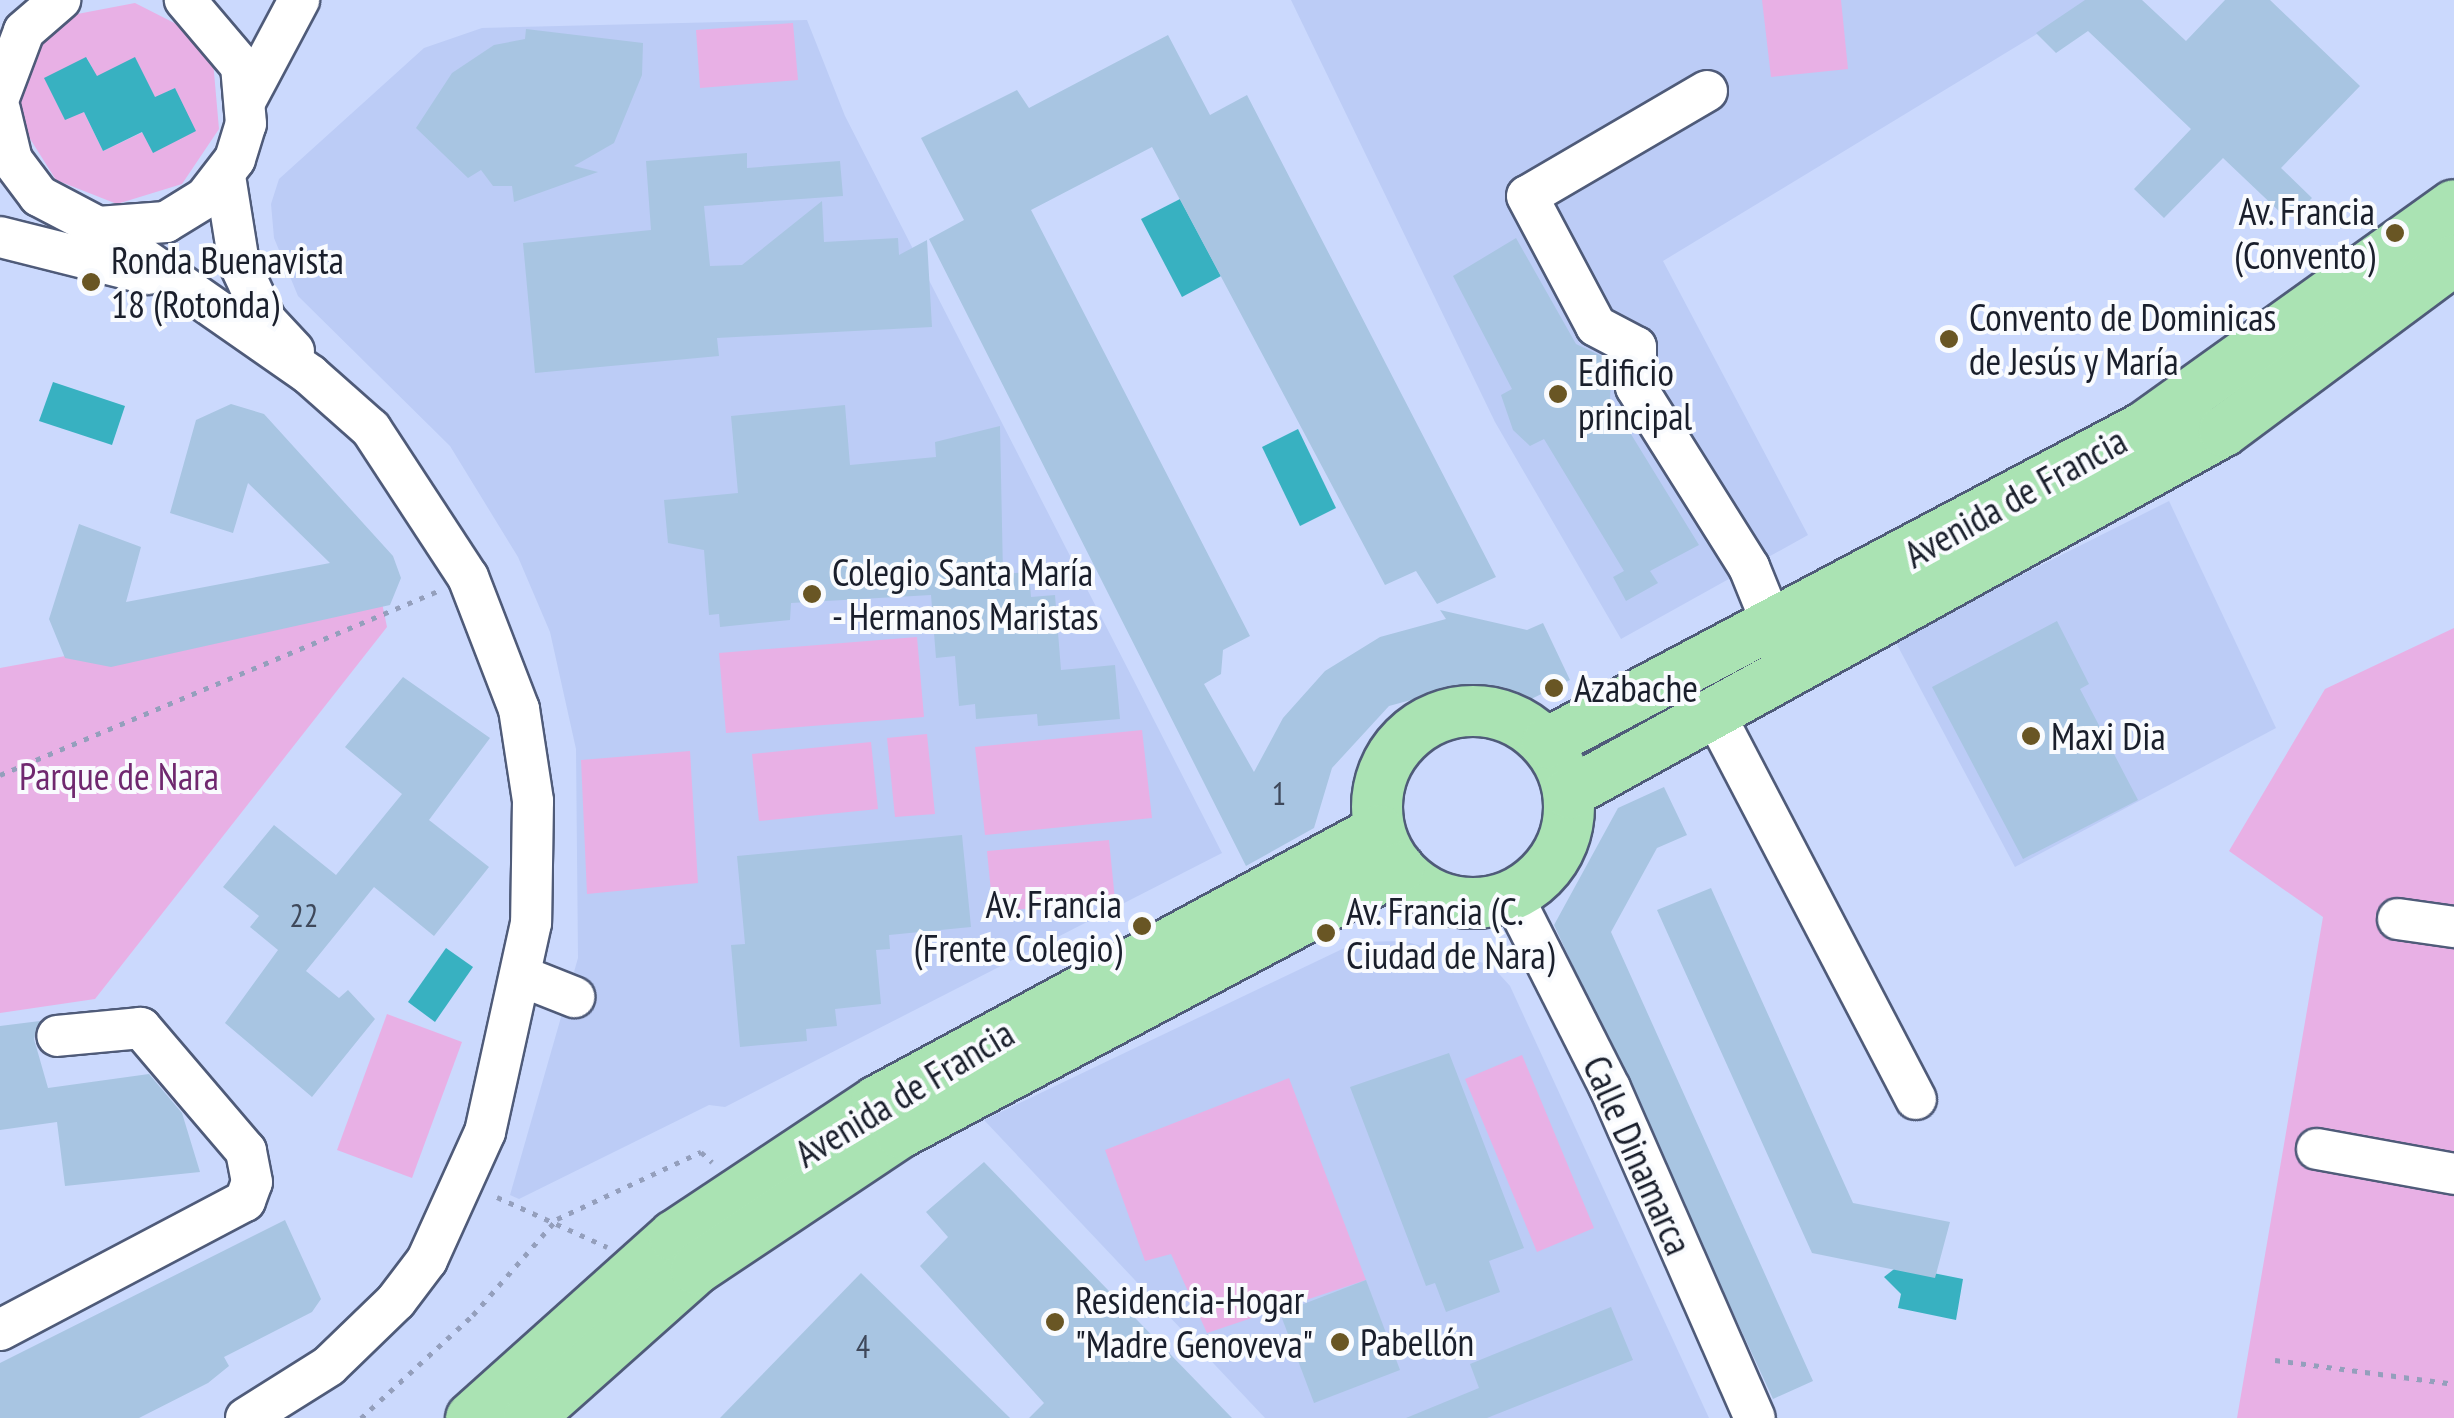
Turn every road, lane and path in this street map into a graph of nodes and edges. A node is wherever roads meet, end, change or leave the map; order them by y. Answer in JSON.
{"nodes":[{"id":1,"x":60,"y":0,"type":"edge"},
{"id":2,"x":185,"y":0,"type":"edge"},
{"id":3,"x":299,"y":0,"type":"edge"},
{"id":4,"x":9,"y":46,"type":"edge"},
{"id":5,"x":1707,"y":91,"type":"dead end"},
{"id":6,"x":0,"y":95,"type":"edge"},
{"id":7,"x":247,"y":98,"type":"junction"},
{"id":8,"x":0,"y":110,"type":"edge"},
{"id":9,"x":225,"y":176,"type":"junction"},
{"id":10,"x":47,"y":202,"type":"junction"},
{"id":11,"x":0,"y":205,"type":"edge"},
{"id":12,"x":2454,"y":205,"type":"edge"},
{"id":13,"x":98,"y":226,"type":"junction"},
{"id":14,"x":0,"y":237,"type":"edge"},
{"id":15,"x":2454,"y":260,"type":"edge"},
{"id":16,"x":201,"y":298,"type":"junction"},
{"id":17,"x":310,"y":375,"type":"junction"},
{"id":18,"x":468,"y":577,"type":"junction"},
{"id":19,"x":1773,"y":626,"type":"junction"},
{"id":20,"x":1712,"y":709,"type":"junction"},
{"id":21,"x":1547,"y":744,"type":"junction"},
{"id":22,"x":0,"y":774,"type":"edge"},
{"id":23,"x":1569,"y":793,"type":"junction"},
{"id":24,"x":1389,"y":849,"type":"junction"},
{"id":25,"x":1512,"y":895,"type":"junction"},
{"id":26,"x":2398,"y":919,"type":"dead end"},
{"id":27,"x":2454,"y":927,"type":"edge"},
{"id":28,"x":526,"y":978,"type":"junction"},
{"id":29,"x":574,"y":997,"type":"dead end"},
{"id":30,"x":57,"y":1036,"type":"dead end"},
{"id":31,"x":1916,"y":1099,"type":"dead end"},
{"id":32,"x":2317,"y":1149,"type":"dead end"},
{"id":33,"x":714,"y":1164,"type":"dead end"},
{"id":34,"x":2454,"y":1174,"type":"edge"},
{"id":35,"x":497,"y":1197,"type":"dead end"},
{"id":36,"x":557,"y":1219,"type":"junction"},
{"id":37,"x":615,"y":1254,"type":"dead end"},
{"id":38,"x":0,"y":1330,"type":"edge"},
{"id":39,"x":2275,"y":1360,"type":"dead end"},
{"id":40,"x":2454,"y":1384,"type":"edge"},
{"id":41,"x":258,"y":1412,"type":"edge"},
{"id":42,"x":361,"y":1418,"type":"edge"},
{"id":43,"x":472,"y":1418,"type":"edge"},
{"id":44,"x":530,"y":1418,"type":"edge"},
{"id":45,"x":1755,"y":1418,"type":"edge"}],
"edges":[{"from":1,"to":4,"type":"street"},
{"from":2,"to":7,"type":"street"},
{"from":3,"to":7,"type":"street"},
{"from":4,"to":6,"type":"street"},
{"from":5,"to":19,"type":"street"},
{"from":7,"to":9,"type":"street"},
{"from":8,"to":10,"type":"street"},
{"from":9,"to":13,"type":"street"},
{"from":9,"to":17,"type":"street"},
{"from":10,"to":11,"type":"street"},
{"from":10,"to":13,"type":"street"},
{"from":12,"to":19,"type":"main road","name":"Avenida de Francia"},
{"from":13,"to":16,"type":"street"},
{"from":14,"to":16,"type":"street"},
{"from":15,"to":20,"type":"main road","name":"Avenida de Francia"},
{"from":16,"to":17,"type":"street"},
{"from":17,"to":18,"type":"street"},
{"from":18,"to":22,"type":"path"},
{"from":18,"to":28,"type":"street"},
{"from":19,"to":21,"type":"main road","name":"Avenida de Francia"},
{"from":20,"to":23,"type":"main road","name":"Avenida de Francia"},
{"from":20,"to":31,"type":"street"},
{"from":21,"to":23,"type":"main road"},
{"from":21,"to":24,"type":"main road"},
{"from":23,"to":25,"type":"main road"},
{"from":24,"to":25,"type":"main road"},
{"from":24,"to":43,"type":"main road","name":"Avenida de Francia"},
{"from":24,"to":44,"type":"main road","name":"Avenida de Francia"},
{"from":25,"to":45,"type":"street","name":"Calle Dinamarca"},
{"from":26,"to":27,"type":"street"},
{"from":28,"to":29,"type":"street"},
{"from":28,"to":41,"type":"street"},
{"from":30,"to":38,"type":"street"},
{"from":32,"to":34,"type":"street"},
{"from":33,"to":36,"type":"path"},
{"from":35,"to":36,"type":"path"},
{"from":36,"to":37,"type":"path"},
{"from":36,"to":42,"type":"path"},
{"from":39,"to":40,"type":"path"}]}
